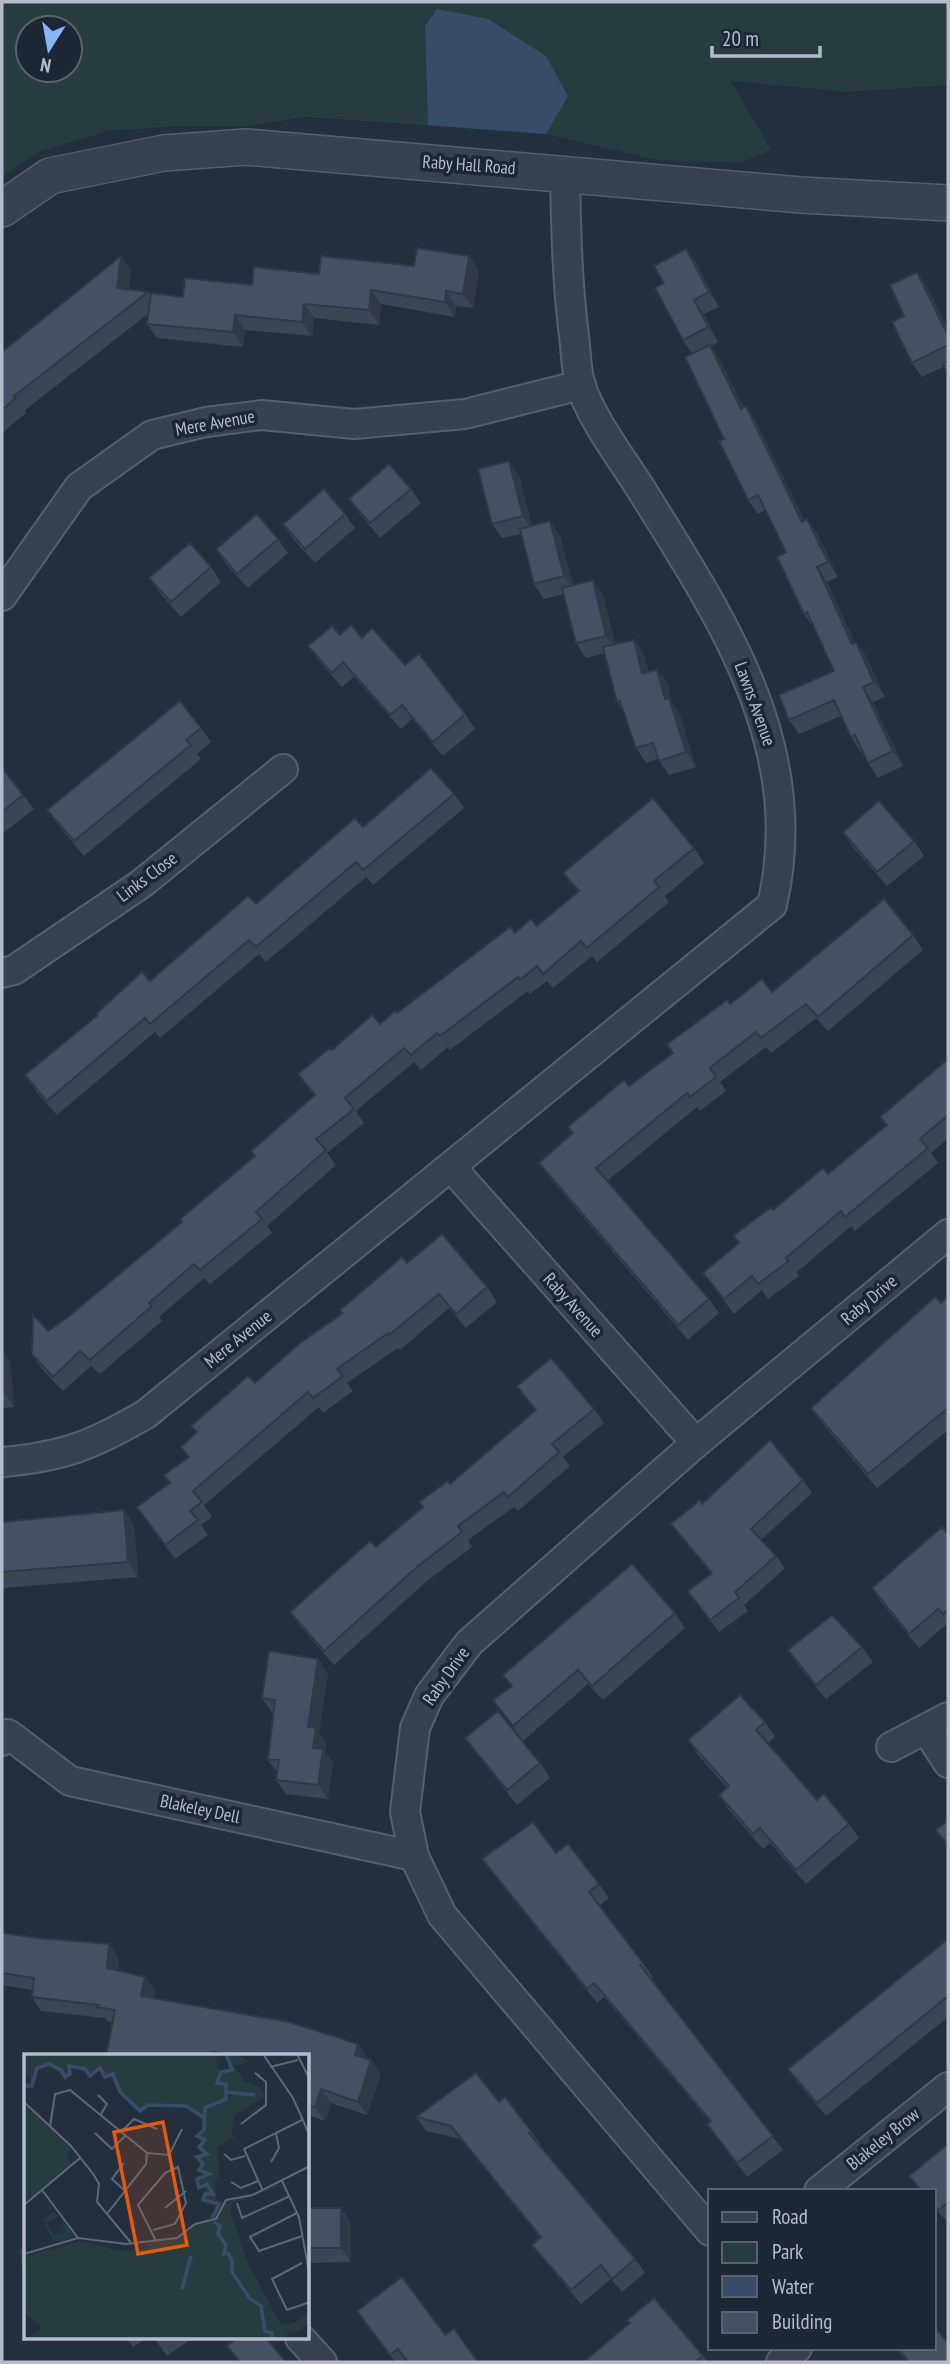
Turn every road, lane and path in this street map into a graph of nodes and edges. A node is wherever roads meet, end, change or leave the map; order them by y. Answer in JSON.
{"nodes":[{"id":1,"x":565,"y":173,"type":"junction"},
{"id":2,"x":948,"y":203,"type":"edge"},
{"id":3,"x":2,"y":209,"type":"edge"},
{"id":4,"x":581,"y":385,"type":"junction"},
{"id":5,"x":2,"y":596,"type":"edge"},
{"id":6,"x":283,"y":769,"type":"dead end"},
{"id":7,"x":2,"y":973,"type":"edge"},
{"id":8,"x":451,"y":1167,"type":"junction"},
{"id":9,"x":948,"y":1234,"type":"edge"},
{"id":10,"x":696,"y":1443,"type":"junction"},
{"id":11,"x":2,"y":1462,"type":"edge"},
{"id":12,"x":937,"y":1723,"type":"edge"},
{"id":13,"x":2,"y":1741,"type":"edge"},
{"id":14,"x":891,"y":1747,"type":"dead end"},
{"id":15,"x":948,"y":1763,"type":"edge"},
{"id":16,"x":414,"y":1856,"type":"junction"},
{"id":17,"x":948,"y":2087,"type":"edge"},
{"id":18,"x":821,"y":2189,"type":"edge"},
{"id":19,"x":708,"y":2229,"type":"edge"},
{"id":20,"x":302,"y":2340,"type":"edge"},
{"id":21,"x":796,"y":2350,"type":"edge"},
{"id":22,"x":322,"y":2362,"type":"edge"},
{"id":23,"x":781,"y":2362,"type":"edge"}],
"edges":[{"from":1,"to":2,"type":"street","name":"Raby Hall Road"},
{"from":1,"to":3,"type":"street","name":"Raby Hall Road"},
{"from":1,"to":4,"type":"street","name":"Lawns Avenue"},
{"from":4,"to":5,"type":"street","name":"Mere Avenue"},
{"from":4,"to":8,"type":"street","name":"Lawns Avenue"},
{"from":6,"to":7,"type":"street","name":"Links Close"},
{"from":8,"to":10,"type":"street","name":"Raby Avenue"},
{"from":8,"to":11,"type":"street","name":"Mere Avenue"},
{"from":9,"to":10,"type":"street","name":"Raby Drive"},
{"from":10,"to":16,"type":"street","name":"Raby Drive"},
{"from":12,"to":14,"type":"street"},
{"from":12,"to":15,"type":"street"},
{"from":13,"to":16,"type":"street","name":"Blakeley Dell"},
{"from":16,"to":19,"type":"street","name":"Raby Drive"},
{"from":17,"to":18,"type":"street","name":"Blakeley Brow"},
{"from":20,"to":22,"type":"street"},
{"from":21,"to":23,"type":"street"}]}
